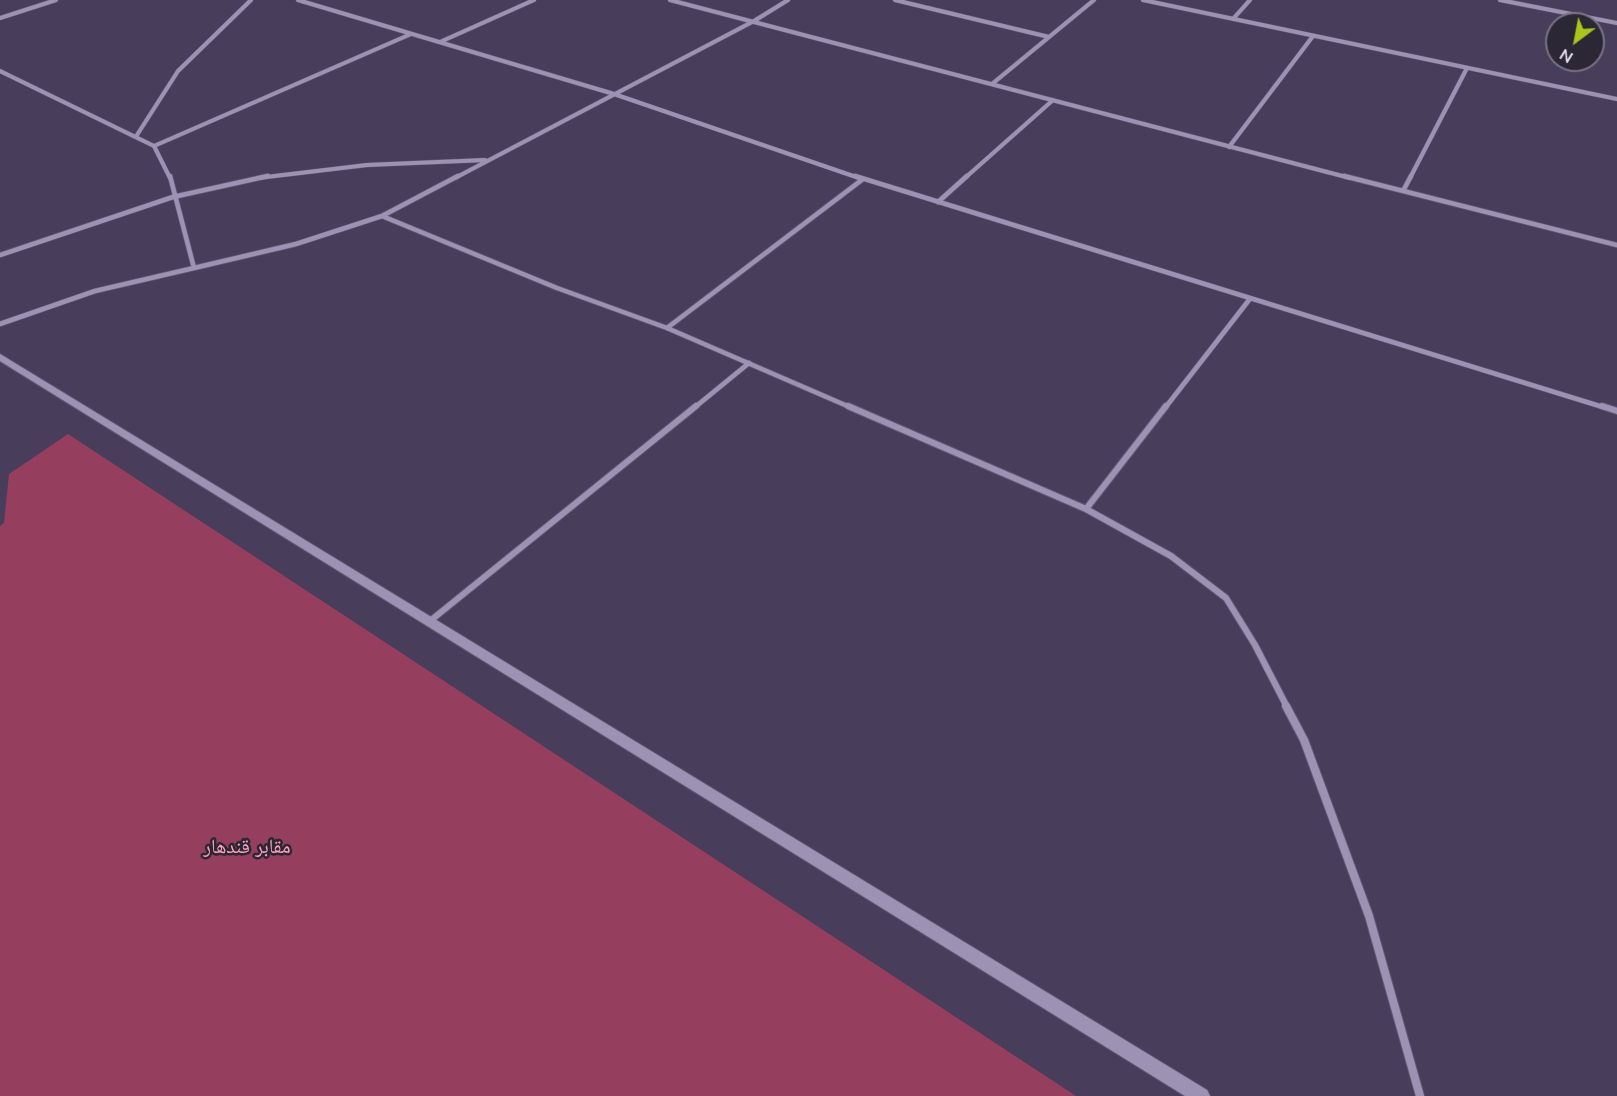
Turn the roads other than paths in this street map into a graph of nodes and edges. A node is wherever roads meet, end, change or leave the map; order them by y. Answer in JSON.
{"nodes":[{"id":1,"x":56,"y":0,"type":"edge"},
{"id":2,"x":251,"y":0,"type":"edge"},
{"id":3,"x":298,"y":0,"type":"edge"},
{"id":4,"x":534,"y":0,"type":"edge"},
{"id":5,"x":670,"y":0,"type":"edge"},
{"id":6,"x":788,"y":0,"type":"edge"},
{"id":7,"x":895,"y":0,"type":"edge"},
{"id":8,"x":1094,"y":0,"type":"edge"},
{"id":9,"x":1143,"y":0,"type":"edge"},
{"id":10,"x":1250,"y":0,"type":"edge"},
{"id":11,"x":1500,"y":0,"type":"edge"},
{"id":12,"x":0,"y":18,"type":"edge"},
{"id":13,"x":1233,"y":19,"type":"junction"},
{"id":14,"x":754,"y":21,"type":"junction"},
{"id":15,"x":1617,"y":23,"type":"edge"},
{"id":16,"x":411,"y":34,"type":"junction"},
{"id":17,"x":1313,"y":36,"type":"junction"},
{"id":18,"x":1049,"y":37,"type":"junction"},
{"id":19,"x":440,"y":43,"type":"junction"},
{"id":20,"x":1467,"y":68,"type":"junction"},
{"id":21,"x":0,"y":71,"type":"edge"},
{"id":22,"x":992,"y":84,"type":"junction"},
{"id":23,"x":614,"y":94,"type":"junction"},
{"id":24,"x":1617,"y":99,"type":"edge"},
{"id":25,"x":1053,"y":100,"type":"junction"},
{"id":26,"x":136,"y":135,"type":"junction"},
{"id":27,"x":154,"y":146,"type":"junction"},
{"id":28,"x":1229,"y":147,"type":"junction"},
{"id":29,"x":485,"y":160,"type":"junction"},
{"id":30,"x":863,"y":179,"type":"junction"},
{"id":31,"x":1404,"y":191,"type":"junction"},
{"id":32,"x":174,"y":196,"type":"junction"},
{"id":33,"x":938,"y":202,"type":"junction"},
{"id":34,"x":382,"y":216,"type":"junction"},
{"id":35,"x":1617,"y":245,"type":"edge"},
{"id":36,"x":0,"y":255,"type":"edge"},
{"id":37,"x":194,"y":268,"type":"junction"},
{"id":38,"x":1250,"y":300,"type":"junction"},
{"id":39,"x":0,"y":324,"type":"edge"},
{"id":40,"x":667,"y":328,"type":"junction"},
{"id":41,"x":0,"y":357,"type":"edge"},
{"id":42,"x":749,"y":363,"type":"junction"},
{"id":43,"x":1617,"y":411,"type":"edge"},
{"id":44,"x":1086,"y":509,"type":"junction"},
{"id":45,"x":430,"y":621,"type":"junction"},
{"id":46,"x":1201,"y":1096,"type":"edge"},
{"id":47,"x":1420,"y":1096,"type":"edge"}],
"edges":[{"from":1,"to":12,"type":"street"},
{"from":2,"to":26,"type":"street"},
{"from":3,"to":16,"type":"street"},
{"from":4,"to":19,"type":"street"},
{"from":5,"to":14,"type":"street"},
{"from":6,"to":14,"type":"street"},
{"from":7,"to":18,"type":"street"},
{"from":8,"to":18,"type":"street"},
{"from":9,"to":13,"type":"street"},
{"from":10,"to":13,"type":"street"},
{"from":11,"to":15,"type":"street"},
{"from":13,"to":17,"type":"street"},
{"from":14,"to":22,"type":"street"},
{"from":14,"to":23,"type":"street"},
{"from":16,"to":19,"type":"street"},
{"from":16,"to":27,"type":"street"},
{"from":17,"to":20,"type":"street"},
{"from":17,"to":28,"type":"street"},
{"from":18,"to":22,"type":"street"},
{"from":19,"to":23,"type":"street"},
{"from":20,"to":24,"type":"street"},
{"from":20,"to":31,"type":"street"},
{"from":21,"to":26,"type":"street"},
{"from":22,"to":25,"type":"street"},
{"from":23,"to":29,"type":"street"},
{"from":23,"to":30,"type":"street"},
{"from":25,"to":28,"type":"street"},
{"from":25,"to":33,"type":"street"},
{"from":26,"to":27,"type":"street"},
{"from":27,"to":32,"type":"street"},
{"from":28,"to":31,"type":"street"},
{"from":29,"to":32,"type":"street"},
{"from":29,"to":34,"type":"street"},
{"from":30,"to":33,"type":"street"},
{"from":30,"to":40,"type":"street"},
{"from":31,"to":35,"type":"street"},
{"from":32,"to":36,"type":"street"},
{"from":32,"to":37,"type":"street"},
{"from":33,"to":38,"type":"street"},
{"from":34,"to":37,"type":"street"},
{"from":34,"to":40,"type":"street"},
{"from":37,"to":39,"type":"street"},
{"from":38,"to":43,"type":"street"},
{"from":38,"to":44,"type":"street"},
{"from":40,"to":42,"type":"street"},
{"from":41,"to":45,"type":"main road"},
{"from":42,"to":44,"type":"street"},
{"from":42,"to":45,"type":"street"},
{"from":44,"to":47,"type":"street"},
{"from":45,"to":46,"type":"main road"}]}
